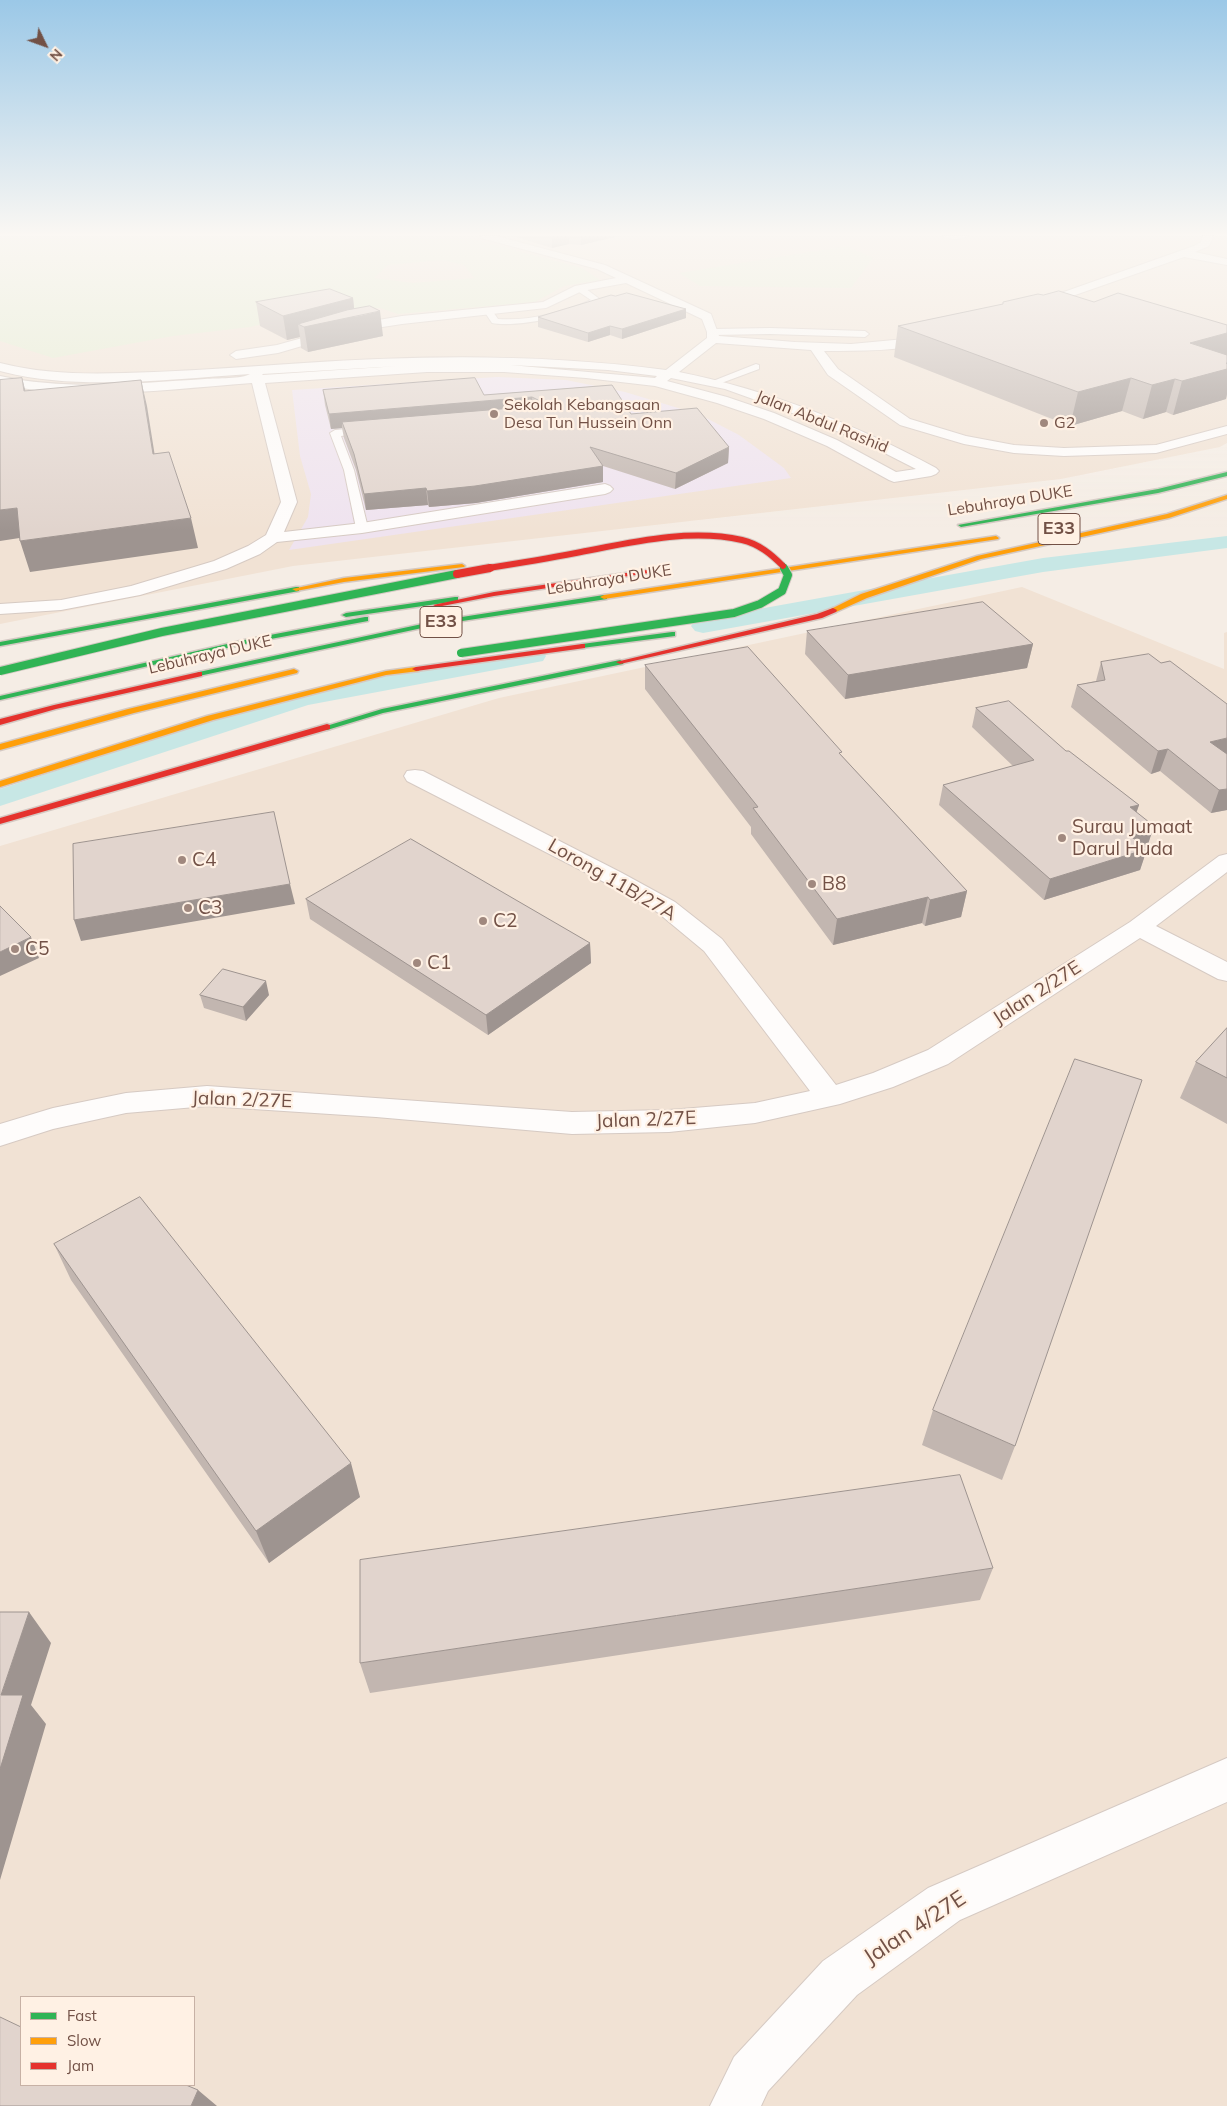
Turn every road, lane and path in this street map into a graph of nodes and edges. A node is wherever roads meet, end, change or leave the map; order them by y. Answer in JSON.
{"nodes":[{"id":1,"x":328,"y":334,"type":"edge"},
{"id":2,"x":717,"y":334,"type":"edge"},
{"id":3,"x":713,"y":335,"type":"junction"},
{"id":4,"x":944,"y":336,"type":"edge"},
{"id":5,"x":816,"y":348,"type":"junction"},
{"id":6,"x":221,"y":357,"type":"dead end"},
{"id":7,"x":0,"y":367,"type":"edge"},
{"id":8,"x":756,"y":367,"type":"dead end"},
{"id":9,"x":669,"y":374,"type":"junction"},
{"id":10,"x":256,"y":375,"type":"junction"},
{"id":11,"x":0,"y":380,"type":"edge"},
{"id":12,"x":656,"y":382,"type":"junction"},
{"id":13,"x":713,"y":383,"type":"junction"},
{"id":14,"x":385,"y":429,"type":"edge"},
{"id":15,"x":1227,"y":430,"type":"edge"},
{"id":16,"x":1227,"y":474,"type":"edge"},
{"id":17,"x":605,"y":490,"type":"edge"},
{"id":18,"x":1227,"y":496,"type":"edge"},
{"id":19,"x":947,"y":527,"type":"dead end"},
{"id":20,"x":362,"y":528,"type":"junction"},
{"id":21,"x":1043,"y":531,"type":"dead end"},
{"id":22,"x":1004,"y":537,"type":"dead end"},
{"id":23,"x":273,"y":538,"type":"junction"},
{"id":24,"x":591,"y":550,"type":"junction"},
{"id":25,"x":780,"y":552,"type":"dead end"},
{"id":26,"x":889,"y":554,"type":"junction"},
{"id":27,"x":751,"y":556,"type":"dead end"},
{"id":28,"x":662,"y":569,"type":"dead end"},
{"id":29,"x":722,"y":591,"type":"dead end"},
{"id":30,"x":494,"y":594,"type":"junction"},
{"id":31,"x":864,"y":596,"type":"junction"},
{"id":32,"x":0,"y":609,"type":"edge"},
{"id":33,"x":240,"y":631,"type":"dead end"},
{"id":34,"x":192,"y":638,"type":"dead end"},
{"id":35,"x":0,"y":644,"type":"edge"},
{"id":36,"x":307,"y":668,"type":"dead end"},
{"id":37,"x":0,"y":672,"type":"edge"},
{"id":38,"x":0,"y":698,"type":"edge"},
{"id":39,"x":0,"y":722,"type":"edge"},
{"id":40,"x":0,"y":747,"type":"edge"},
{"id":41,"x":63,"y":752,"type":"junction"},
{"id":42,"x":45,"y":757,"type":"dead end"},
{"id":43,"x":0,"y":774,"type":"edge"},
{"id":44,"x":416,"y":776,"type":"dead end"},
{"id":45,"x":0,"y":784,"type":"edge"},
{"id":46,"x":0,"y":821,"type":"edge"},
{"id":47,"x":1227,"y":861,"type":"edge"},
{"id":48,"x":1139,"y":927,"type":"junction"},
{"id":49,"x":1227,"y":973,"type":"edge"},
{"id":50,"x":830,"y":1097,"type":"junction"},
{"id":51,"x":0,"y":1135,"type":"edge"},
{"id":52,"x":1227,"y":1780,"type":"edge"},
{"id":53,"x":735,"y":2106,"type":"edge"}],
"edges":[{"from":1,"to":6,"type":"street"},
{"from":2,"to":3,"type":"lane"},
{"from":3,"to":5,"type":"street"},
{"from":3,"to":9,"type":"street"},
{"from":4,"to":5,"type":"street"},
{"from":5,"to":15,"type":"street"},
{"from":7,"to":10,"type":"street","name":"Jalan Abdul Rashid"},
{"from":8,"to":13,"type":"lane"},
{"from":9,"to":10,"type":"street","name":"Jalan Abdul Rashid"},
{"from":9,"to":12,"type":"street"},
{"from":9,"to":13,"type":"street","name":"Jalan Abdul Rashid"},
{"from":10,"to":11,"type":"street","name":"Jalan Abdul Rashid"},
{"from":10,"to":12,"type":"street","name":"Jalan Abdul Rashid"},
{"from":10,"to":23,"type":"street"},
{"from":12,"to":13,"type":"street","name":"Jalan Abdul Rashid"},
{"from":14,"to":20,"type":"lane"},
{"from":16,"to":19,"type":"highway","name":"Lebuhraya DUKE","number":"E33"},
{"from":17,"to":20,"type":"street"},
{"from":18,"to":21,"type":"highway","name":"Lebuhraya DUKE","number":"E33"},
{"from":18,"to":31,"type":"highway"},
{"from":20,"to":23,"type":"street"},
{"from":22,"to":26,"type":"highway","name":"Lebuhraya DUKE","number":"E33"},
{"from":23,"to":32,"type":"street"},
{"from":24,"to":35,"type":"highway","bridge":true},
{"from":24,"to":37,"type":"highway","bridge":true},
{"from":24,"to":41,"type":"highway","bridge":true},
{"from":25,"to":27,"type":"highway"},
{"from":26,"to":29,"type":"highway"},
{"from":26,"to":39,"type":"highway","name":"Lebuhraya DUKE","number":"E33"},
{"from":28,"to":30,"type":"highway","name":"Lebuhraya DUKE","number":"E33"},
{"from":30,"to":33,"type":"highway"},
{"from":30,"to":38,"type":"highway","name":"Lebuhraya DUKE","number":"E33"},
{"from":31,"to":45,"type":"highway"},
{"from":31,"to":46,"type":"highway"},
{"from":34,"to":37,"type":"highway"},
{"from":36,"to":40,"type":"highway"},
{"from":41,"to":42,"type":"highway"},
{"from":41,"to":43,"type":"highway"},
{"from":44,"to":50,"type":"street","name":"Lorong 11B/27A"},
{"from":47,"to":48,"type":"street","name":"Jalan 2/27E"},
{"from":48,"to":49,"type":"street"},
{"from":48,"to":50,"type":"street","name":"Jalan 2/27E"},
{"from":50,"to":51,"type":"street","name":"Jalan 2/27E"},
{"from":52,"to":53,"type":"street","name":"Jalan 4/27E"}]}
